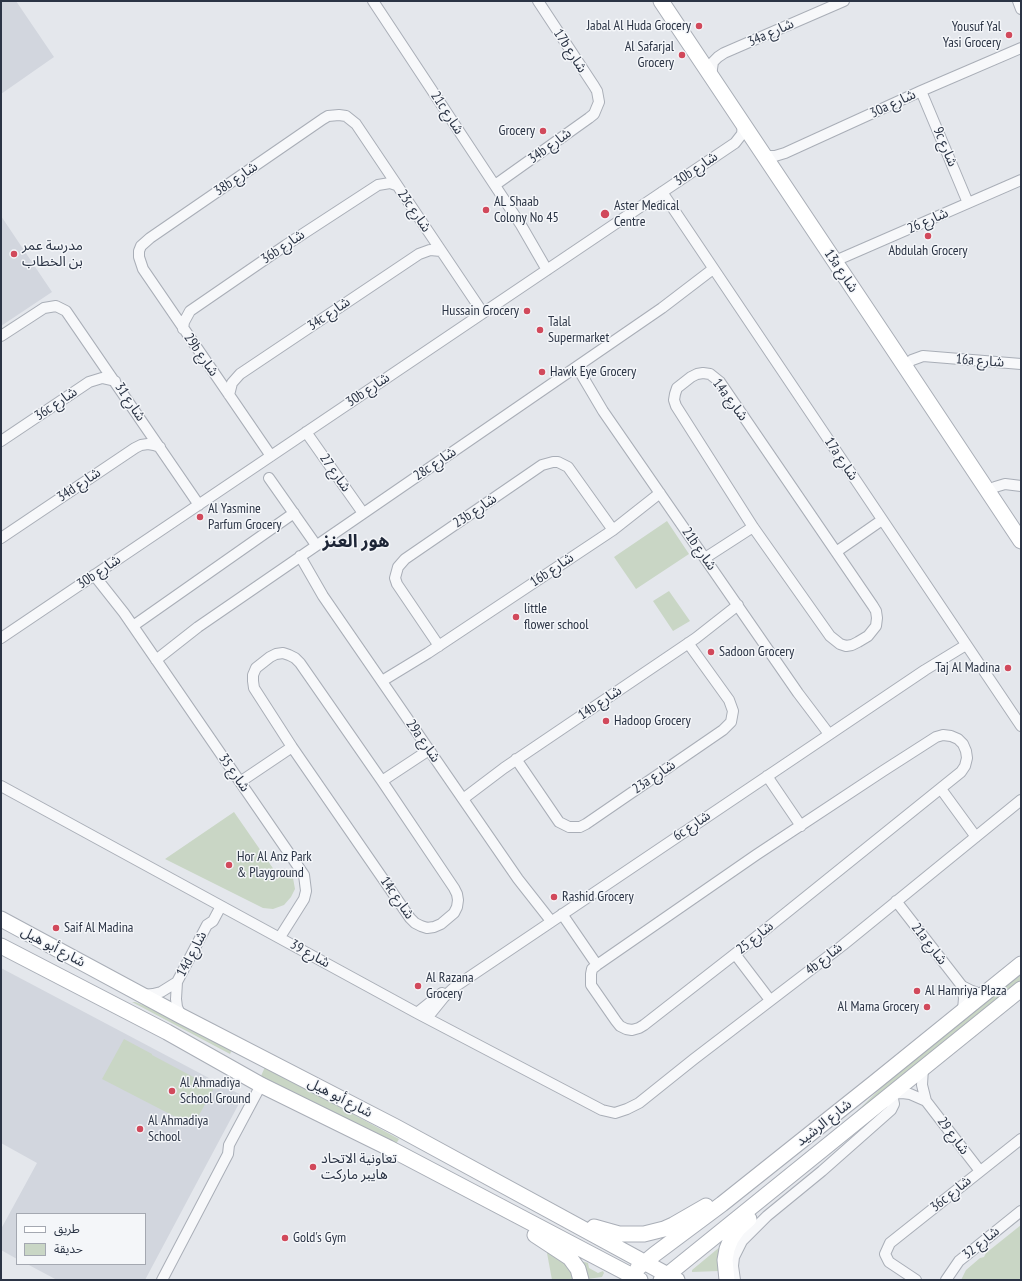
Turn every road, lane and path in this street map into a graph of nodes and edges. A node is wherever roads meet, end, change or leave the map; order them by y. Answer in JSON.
{"nodes":[{"id":1,"x":373,"y":1,"type":"edge"},
{"id":2,"x":538,"y":1,"type":"edge"},
{"id":3,"x":661,"y":1,"type":"edge"},
{"id":4,"x":844,"y":1,"type":"edge"},
{"id":5,"x":1018,"y":1,"type":"edge"},
{"id":6,"x":1021,"y":9,"type":"edge"},
{"id":7,"x":1021,"y":48,"type":"edge"},
{"id":8,"x":711,"y":76,"type":"junction"},
{"id":9,"x":921,"y":91,"type":"junction"},
{"id":10,"x":599,"y":102,"type":"joint"},
{"id":11,"x":340,"y":115,"type":"joint"},
{"id":12,"x":743,"y":124,"type":"junction"},
{"id":13,"x":755,"y":141,"type":"junction"},
{"id":14,"x":735,"y":143,"type":"junction"},
{"id":15,"x":765,"y":156,"type":"junction"},
{"id":16,"x":1021,"y":180,"type":"edge"},
{"id":17,"x":396,"y":185,"type":"junction"},
{"id":18,"x":495,"y":185,"type":"junction"},
{"id":19,"x":662,"y":192,"type":"junction"},
{"id":20,"x":968,"y":203,"type":"junction"},
{"id":21,"x":139,"y":251,"type":"joint"},
{"id":22,"x":441,"y":251,"type":"junction"},
{"id":23,"x":835,"y":261,"type":"junction"},
{"id":24,"x":550,"y":268,"type":"junction"},
{"id":25,"x":715,"y":272,"type":"junction"},
{"id":26,"x":483,"y":313,"type":"junction"},
{"id":27,"x":183,"y":329,"type":"junction"},
{"id":28,"x":1,"y":336,"type":"edge"},
{"id":29,"x":1021,"y":364,"type":"edge"},
{"id":30,"x":905,"y":368,"type":"junction"},
{"id":31,"x":574,"y":369,"type":"junction"},
{"id":32,"x":115,"y":380,"type":"junction"},
{"id":33,"x":229,"y":395,"type":"junction"},
{"id":34,"x":306,"y":432,"type":"junction"},
{"id":35,"x":1,"y":441,"type":"edge"},
{"id":36,"x":160,"y":447,"type":"junction"},
{"id":37,"x":271,"y":456,"type":"junction"},
{"id":38,"x":269,"y":478,"type":"dead end"},
{"id":39,"x":1020,"y":486,"type":"edge"},
{"id":40,"x":989,"y":494,"type":"junction"},
{"id":41,"x":662,"y":496,"type":"junction"},
{"id":42,"x":199,"y":505,"type":"junction"},
{"id":43,"x":294,"y":512,"type":"junction"},
{"id":44,"x":363,"y":513,"type":"junction"},
{"id":45,"x":882,"y":520,"type":"junction"},
{"id":46,"x":753,"y":527,"type":"junction"},
{"id":47,"x":615,"y":528,"type":"junction"},
{"id":48,"x":1,"y":538,"type":"edge"},
{"id":49,"x":1021,"y":541,"type":"edge"},
{"id":50,"x":316,"y":545,"type":"junction"},
{"id":51,"x":836,"y":552,"type":"junction"},
{"id":52,"x":297,"y":558,"type":"junction"},
{"id":53,"x":705,"y":558,"type":"junction"},
{"id":54,"x":97,"y":574,"type":"junction"},
{"id":55,"x":740,"y":608,"type":"junction"},
{"id":56,"x":133,"y":626,"type":"junction"},
{"id":57,"x":1,"y":638,"type":"edge"},
{"id":58,"x":692,"y":640,"type":"junction"},
{"id":59,"x":964,"y":643,"type":"junction"},
{"id":60,"x":438,"y":646,"type":"junction"},
{"id":61,"x":154,"y":657,"type":"junction"},
{"id":62,"x":384,"y":684,"type":"junction"},
{"id":63,"x":1021,"y":726,"type":"edge"},
{"id":64,"x":826,"y":736,"type":"junction"},
{"id":65,"x":292,"y":747,"type":"junction"},
{"id":66,"x":429,"y":750,"type":"junction"},
{"id":67,"x":516,"y":759,"type":"junction"},
{"id":68,"x":767,"y":776,"type":"junction"},
{"id":69,"x":382,"y":781,"type":"junction"},
{"id":70,"x":240,"y":782,"type":"junction"},
{"id":71,"x":1,"y":786,"type":"edge"},
{"id":72,"x":941,"y":789,"type":"junction"},
{"id":73,"x":461,"y":796,"type":"junction"},
{"id":74,"x":1021,"y":800,"type":"edge"},
{"id":75,"x":801,"y":826,"type":"junction"},
{"id":76,"x":976,"y":837,"type":"junction"},
{"id":77,"x":896,"y":901,"type":"junction"},
{"id":78,"x":218,"y":904,"type":"junction"},
{"id":79,"x":562,"y":914,"type":"junction"},
{"id":80,"x":1,"y":919,"type":"edge"},
{"id":81,"x":549,"y":923,"type":"junction"},
{"id":82,"x":280,"y":937,"type":"junction"},
{"id":83,"x":1,"y":946,"type":"edge"},
{"id":84,"x":735,"y":954,"type":"junction"},
{"id":85,"x":1021,"y":964,"type":"edge"},
{"id":86,"x":597,"y":965,"type":"junction"},
{"id":87,"x":177,"y":982,"type":"junction"},
{"id":88,"x":962,"y":986,"type":"junction"},
{"id":89,"x":1021,"y":989,"type":"edge"},
{"id":90,"x":143,"y":995,"type":"junction"},
{"id":91,"x":983,"y":995,"type":"junction"},
{"id":92,"x":770,"y":1000,"type":"junction"},
{"id":93,"x":963,"y":1010,"type":"junction"},
{"id":94,"x":422,"y":1015,"type":"junction"},
{"id":95,"x":181,"y":1016,"type":"junction"},
{"id":96,"x":923,"y":1068,"type":"junction"},
{"id":97,"x":264,"y":1086,"type":"junction"},
{"id":98,"x":892,"y":1094,"type":"junction"},
{"id":99,"x":926,"y":1101,"type":"junction"},
{"id":100,"x":622,"y":1111,"type":"joint"},
{"id":101,"x":1021,"y":1139,"type":"edge"},
{"id":102,"x":428,"y":1168,"type":"junction"},
{"id":103,"x":980,"y":1172,"type":"junction"},
{"id":104,"x":764,"y":1197,"type":"junction"},
{"id":105,"x":485,"y":1198,"type":"junction"},
{"id":106,"x":722,"y":1204,"type":"junction"},
{"id":107,"x":546,"y":1208,"type":"junction"},
{"id":108,"x":1021,"y":1211,"type":"edge"},
{"id":109,"x":649,"y":1275,"type":"edge"},
{"id":110,"x":162,"y":1280,"type":"edge"},
{"id":111,"x":581,"y":1280,"type":"edge"},
{"id":112,"x":727,"y":1280,"type":"edge"},
{"id":113,"x":735,"y":1280,"type":"edge"},
{"id":114,"x":916,"y":1280,"type":"edge"},
{"id":115,"x":946,"y":1280,"type":"edge"}],
"edges":[{"from":1,"to":18,"type":"street","name":"21c شارع"},
{"from":2,"to":10,"type":"street","name":"17b شارع"},
{"from":3,"to":8,"type":"main road","name":"13a شارع"},
{"from":4,"to":8,"type":"street","name":"34a شارع"},
{"from":5,"to":6,"type":"street"},
{"from":7,"to":9,"type":"street","name":"30a شارع"},
{"from":8,"to":12,"type":"main road","name":"13a شارع"},
{"from":9,"to":15,"type":"street","name":"30a شارع"},
{"from":9,"to":20,"type":"street","name":"9c شارع"},
{"from":10,"to":18,"type":"street","name":"34b شارع"},
{"from":11,"to":17,"type":"street","name":"23c شارع"},
{"from":11,"to":21,"type":"street","name":"38b شارع"},
{"from":12,"to":13,"type":"main road","name":"13a شارع"},
{"from":12,"to":14,"type":"street"},
{"from":13,"to":14,"type":"street","name":"30b شارع"},
{"from":13,"to":15,"type":"main road","name":"13a شارع"},
{"from":14,"to":19,"type":"street","name":"30b شارع"},
{"from":15,"to":23,"type":"main road","name":"13a شارع"},
{"from":16,"to":20,"type":"street","name":"شارع 26"},
{"from":17,"to":22,"type":"street","name":"23c شارع"},
{"from":17,"to":27,"type":"street","name":"36b شارع"},
{"from":18,"to":24,"type":"street","name":"21c شارع"},
{"from":19,"to":24,"type":"street","name":"30b شارع"},
{"from":19,"to":25,"type":"street","name":"17a شارع"},
{"from":20,"to":23,"type":"street","name":"شارع 26"},
{"from":21,"to":27,"type":"street","name":"29b شارع"},
{"from":22,"to":26,"type":"street","name":"23c شارع"},
{"from":22,"to":33,"type":"street","name":"34c شارع"},
{"from":23,"to":30,"type":"main road","name":"13a شارع"},
{"from":24,"to":26,"type":"street","name":"30b شارع"},
{"from":25,"to":31,"type":"street","name":"28c شارع"},
{"from":25,"to":45,"type":"street","name":"17a شارع"},
{"from":26,"to":34,"type":"street","name":"30b شارع"},
{"from":27,"to":33,"type":"street","name":"29b شارع"},
{"from":28,"to":32,"type":"street","name":"شارع 31"},
{"from":29,"to":30,"type":"street","name":"16a شارع"},
{"from":30,"to":40,"type":"main road","name":"13a شارع"},
{"from":31,"to":41,"type":"street","name":"21b شارع"},
{"from":31,"to":44,"type":"street","name":"28c شارع"},
{"from":32,"to":35,"type":"street","name":"36c شارع"},
{"from":32,"to":36,"type":"street","name":"شارع 31"},
{"from":33,"to":37,"type":"street","name":"29b شارع"},
{"from":34,"to":37,"type":"street","name":"30b شارع"},
{"from":34,"to":44,"type":"street","name":"شارع 27"},
{"from":36,"to":42,"type":"street","name":"شارع 31"},
{"from":36,"to":48,"type":"street","name":"34d شارع"},
{"from":37,"to":42,"type":"street","name":"30b شارع"},
{"from":38,"to":43,"type":"street"},
{"from":39,"to":40,"type":"street"},
{"from":40,"to":49,"type":"main road","name":"13a شارع"},
{"from":41,"to":47,"type":"street","name":"16b شارع"},
{"from":41,"to":53,"type":"street","name":"21b شارع"},
{"from":42,"to":54,"type":"street","name":"30b شارع"},
{"from":43,"to":50,"type":"street"},
{"from":43,"to":56,"type":"street"},
{"from":44,"to":50,"type":"street","name":"28c شارع"},
{"from":45,"to":51,"type":"street"},
{"from":45,"to":59,"type":"street","name":"17a شارع"},
{"from":46,"to":51,"type":"street","name":"14a شارع"},
{"from":46,"to":51,"type":"street","name":"14a شارع"},
{"from":46,"to":53,"type":"street"},
{"from":47,"to":60,"type":"street","name":"16b شارع"},
{"from":47,"to":60,"type":"street","name":"23b شارع"},
{"from":50,"to":52,"type":"street","name":"28c شارع"},
{"from":52,"to":61,"type":"street","name":"28c شارع"},
{"from":52,"to":62,"type":"street","name":"29a شارع"},
{"from":53,"to":55,"type":"street","name":"21b شارع"},
{"from":54,"to":56,"type":"street","name":"شارع 35"},
{"from":54,"to":57,"type":"street","name":"30b شارع"},
{"from":55,"to":58,"type":"street","name":"14b شارع"},
{"from":55,"to":64,"type":"street","name":"21b شارع"},
{"from":56,"to":61,"type":"street","name":"شارع 35"},
{"from":58,"to":67,"type":"street","name":"14b شارع"},
{"from":58,"to":67,"type":"street","name":"23a شارع"},
{"from":59,"to":63,"type":"street","name":"17a شارع"},
{"from":59,"to":64,"type":"street","name":"6c شارع"},
{"from":60,"to":62,"type":"street","name":"16b شارع"},
{"from":61,"to":70,"type":"street","name":"شارع 35"},
{"from":62,"to":66,"type":"street","name":"29a شارع"},
{"from":64,"to":68,"type":"street","name":"6c شارع"},
{"from":65,"to":69,"type":"street","name":"14c شارع"},
{"from":65,"to":69,"type":"street","name":"14c شارع"},
{"from":65,"to":70,"type":"street"},
{"from":66,"to":69,"type":"street"},
{"from":66,"to":73,"type":"street","name":"29a شارع"},
{"from":67,"to":73,"type":"street","name":"14b شارع"},
{"from":68,"to":75,"type":"street"},
{"from":68,"to":79,"type":"street","name":"6c شارع"},
{"from":70,"to":82,"type":"street","name":"شارع 35"},
{"from":71,"to":78,"type":"street","name":"شارع 39"},
{"from":72,"to":75,"type":"street","name":"شارع 25"},
{"from":72,"to":76,"type":"street"},
{"from":72,"to":84,"type":"street","name":"شارع 25"},
{"from":73,"to":81,"type":"street","name":"29a شارع"},
{"from":74,"to":76,"type":"street","name":"4b شارع"},
{"from":75,"to":86,"type":"street","name":"شارع 25"},
{"from":76,"to":77,"type":"street","name":"4b شارع"},
{"from":77,"to":88,"type":"street","name":"21a شارع"},
{"from":77,"to":92,"type":"street","name":"4b شارع"},
{"from":78,"to":82,"type":"street","name":"شارع 39"},
{"from":78,"to":87,"type":"street","name":"14d شارع"},
{"from":79,"to":81,"type":"street","name":"6c شارع"},
{"from":79,"to":86,"type":"street"},
{"from":80,"to":90,"type":"main road","name":"شارع أبو هيل"},
{"from":81,"to":94,"type":"street","name":"6c شارع"},
{"from":82,"to":94,"type":"street","name":"شارع 39"},
{"from":83,"to":97,"type":"main road","name":"شارع أبو هيل"},
{"from":84,"to":86,"type":"street","name":"شارع 25"},
{"from":84,"to":92,"type":"street"},
{"from":85,"to":91,"type":"main road","name":"شارع الرشيد"},
{"from":87,"to":90,"type":"street","name":"14d شارع"},
{"from":87,"to":95,"type":"street","name":"14d شارع"},
{"from":88,"to":91,"type":"street","name":"21a شارع"},
{"from":88,"to":93,"type":"street"},
{"from":89,"to":96,"type":"main road","name":"شارع الرشيد"},
{"from":90,"to":95,"type":"main road","name":"شارع أبو هيل"},
{"from":91,"to":93,"type":"main road","name":"شارع الرشيد"},
{"from":92,"to":100,"type":"street","name":"4b شارع"},
{"from":93,"to":106,"type":"main road","name":"شارع الرشيد"},
{"from":94,"to":100,"type":"street","name":"شارع 39"},
{"from":95,"to":107,"type":"main road","name":"شارع أبو هيل"},
{"from":96,"to":98,"type":"main road","name":"شارع الرشيد"},
{"from":96,"to":99,"type":"street","name":"شارع 29"},
{"from":97,"to":102,"type":"main road","name":"شارع أبو هيل"},
{"from":97,"to":110,"type":"street"},
{"from":98,"to":99,"type":"street"},
{"from":98,"to":104,"type":"main road","name":"شارع الرشيد"},
{"from":98,"to":113,"type":"street"},
{"from":99,"to":103,"type":"street","name":"شارع 29"},
{"from":101,"to":103,"type":"street","name":"36c شارع"},
{"from":102,"to":105,"type":"main road","name":"شارع أبو هيل"},
{"from":102,"to":109,"type":"main road"},
{"from":103,"to":114,"type":"street","name":"36c شارع"},
{"from":104,"to":109,"type":"main road","name":"شارع الرشيد"},
{"from":104,"to":112,"type":"main road"},
{"from":105,"to":109,"type":"main road","name":"شارع أبو هيل"},
{"from":105,"to":111,"type":"main road"},
{"from":106,"to":107,"type":"main road"},
{"from":106,"to":109,"type":"main road"},
{"from":107,"to":109,"type":"main road","name":"شارع أبو هيل"},
{"from":108,"to":115,"type":"street","name":"شارع 32"}]}
